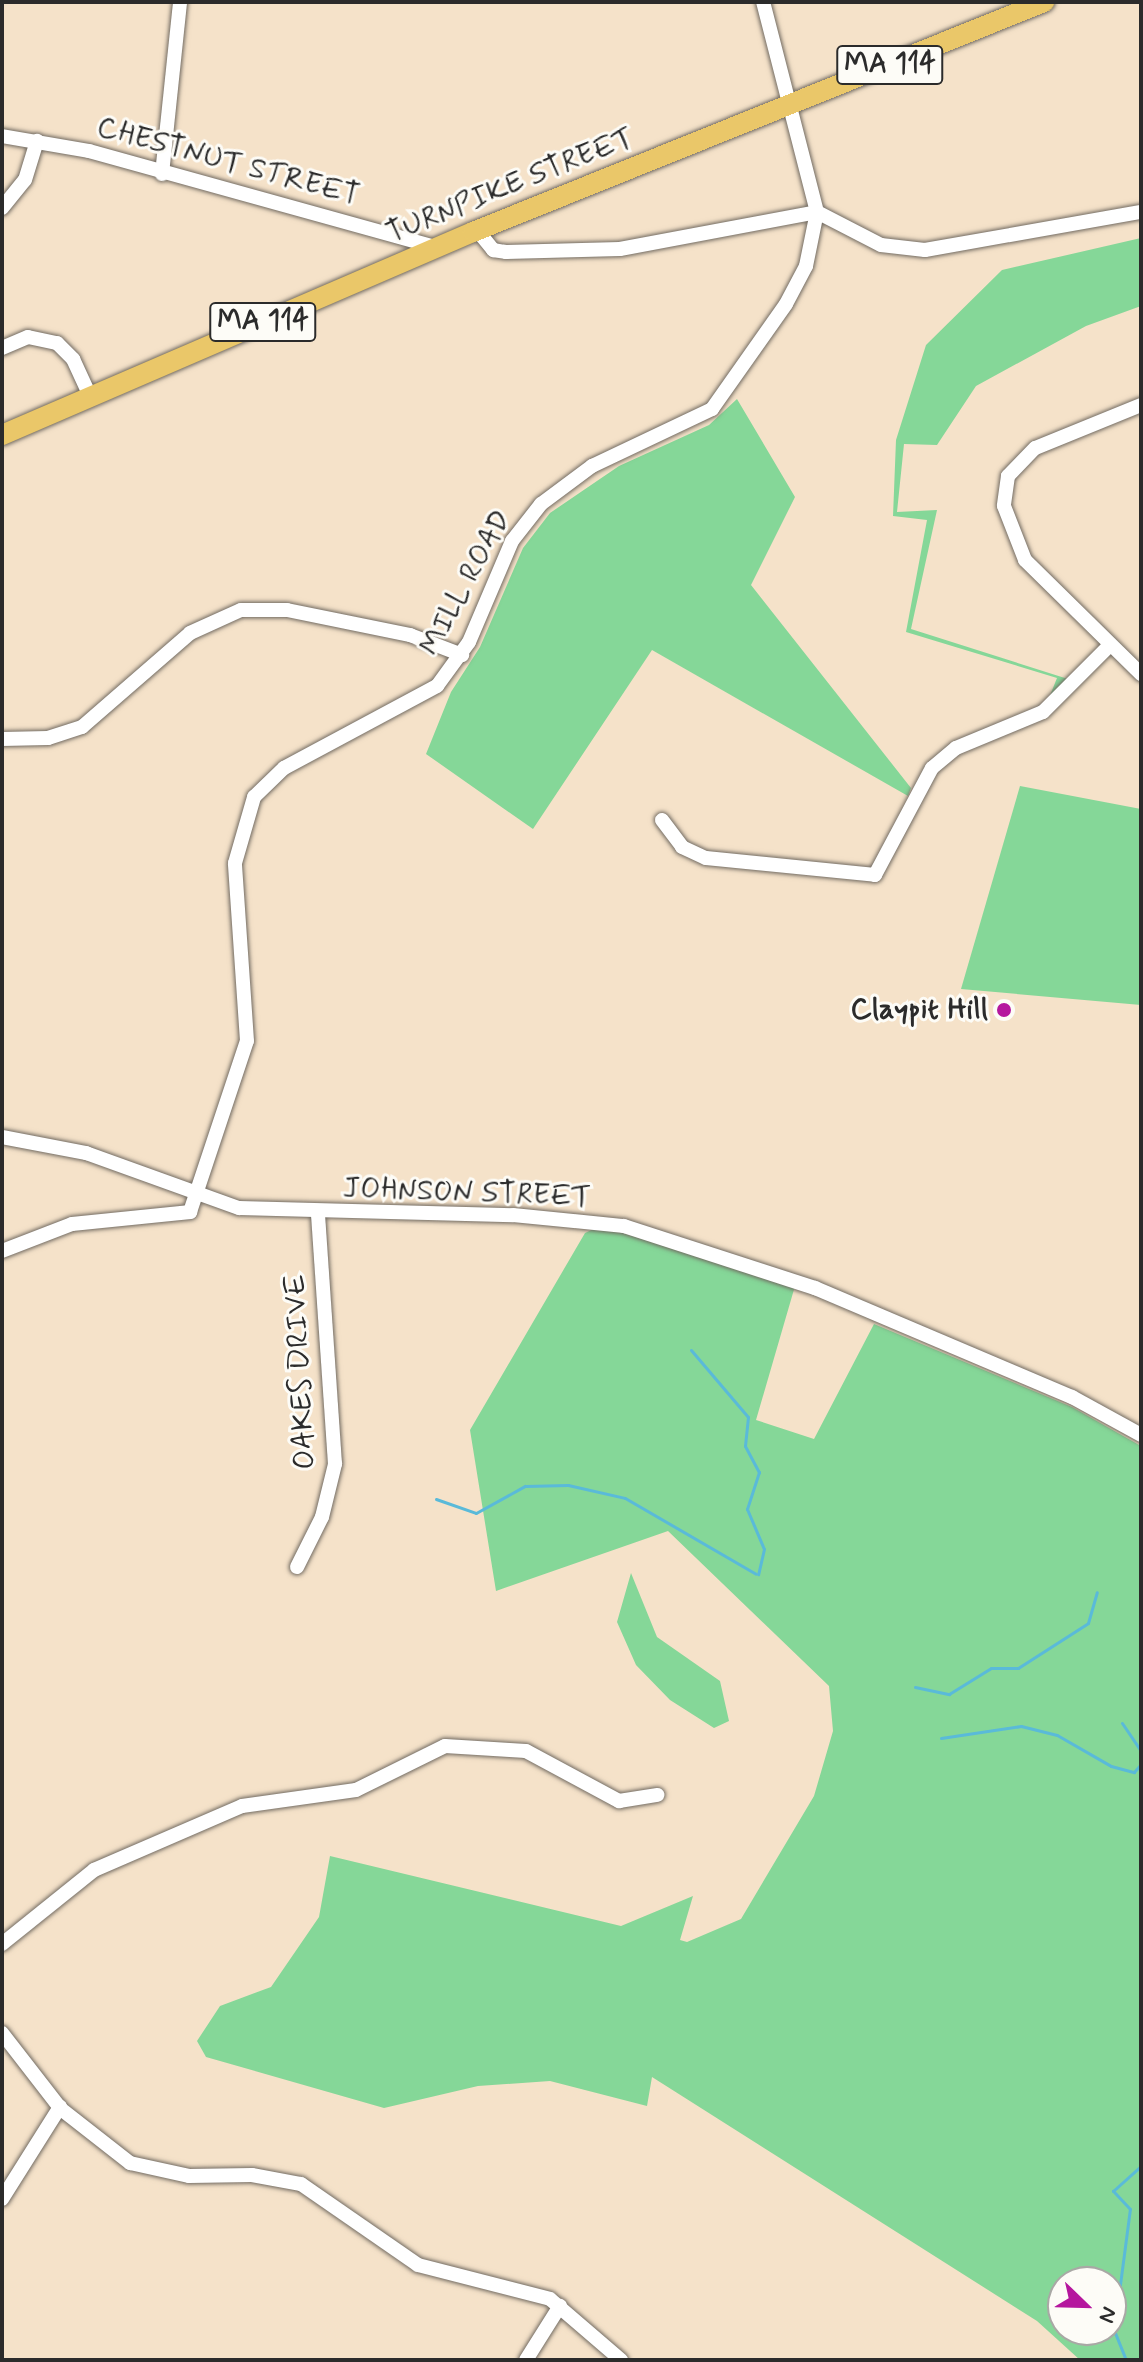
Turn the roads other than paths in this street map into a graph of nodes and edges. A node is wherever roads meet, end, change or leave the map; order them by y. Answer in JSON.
{"nodes":[{"id":1,"x":180,"y":2,"type":"edge"},
{"id":2,"x":763,"y":2,"type":"edge"},
{"id":3,"x":1044,"y":2,"type":"edge"},
{"id":4,"x":791,"y":106,"type":"junction"},
{"id":5,"x":2,"y":136,"type":"edge"},
{"id":6,"x":37,"y":141,"type":"junction"},
{"id":7,"x":162,"y":174,"type":"junction"},
{"id":8,"x":2,"y":208,"type":"edge"},
{"id":9,"x":817,"y":212,"type":"junction"},
{"id":10,"x":1141,"y":212,"type":"edge"},
{"id":11,"x":477,"y":230,"type":"junction"},
{"id":12,"x":438,"y":248,"type":"junction"},
{"id":13,"x":2,"y":348,"type":"edge"},
{"id":14,"x":90,"y":396,"type":"junction"},
{"id":15,"x":1141,"y":405,"type":"edge"},
{"id":16,"x":2,"y":435,"type":"edge"},
{"id":17,"x":1109,"y":646,"type":"junction"},
{"id":18,"x":462,"y":655,"type":"junction"},
{"id":19,"x":1141,"y":674,"type":"edge"},
{"id":20,"x":2,"y":739,"type":"edge"},
{"id":21,"x":662,"y":820,"type":"dead end"},
{"id":22,"x":2,"y":1137,"type":"edge"},
{"id":23,"x":169,"y":1184,"type":"junction"},
{"id":24,"x":199,"y":1197,"type":"junction"},
{"id":25,"x":161,"y":1213,"type":"junction"},
{"id":26,"x":318,"y":1214,"type":"junction"},
{"id":27,"x":2,"y":1251,"type":"edge"},
{"id":28,"x":1141,"y":1435,"type":"edge"},
{"id":29,"x":297,"y":1567,"type":"dead end"},
{"id":30,"x":658,"y":1795,"type":"dead end"},
{"id":31,"x":2,"y":1944,"type":"edge"},
{"id":32,"x":2,"y":2033,"type":"edge"},
{"id":33,"x":60,"y":2107,"type":"junction"},
{"id":34,"x":2,"y":2199,"type":"edge"},
{"id":35,"x":560,"y":2306,"type":"junction"},
{"id":36,"x":526,"y":2360,"type":"edge"},
{"id":37,"x":621,"y":2360,"type":"edge"}],
"edges":[{"from":1,"to":7,"type":"street"},
{"from":2,"to":4,"type":"street","name":"MILL ROAD"},
{"from":3,"to":4,"type":"highway","name":"TURNPIKE STREET","number":"MA 114"},
{"from":4,"to":9,"type":"street","name":"MILL ROAD"},
{"from":4,"to":11,"type":"highway","name":"TURNPIKE STREET","number":"MA 114"},
{"from":5,"to":6,"type":"street","name":"CHESTNUT STREET"},
{"from":6,"to":7,"type":"street","name":"CHESTNUT STREET"},
{"from":6,"to":8,"type":"street"},
{"from":7,"to":12,"type":"street","name":"CHESTNUT STREET"},
{"from":9,"to":10,"type":"street"},
{"from":9,"to":11,"type":"street"},
{"from":9,"to":18,"type":"street","name":"MILL ROAD"},
{"from":11,"to":12,"type":"highway","name":"TURNPIKE STREET","number":"MA 114"},
{"from":12,"to":14,"type":"highway","name":"TURNPIKE STREET","number":"MA 114"},
{"from":13,"to":14,"type":"street"},
{"from":14,"to":16,"type":"highway","name":"TURNPIKE STREET","number":"MA 114"},
{"from":15,"to":17,"type":"street"},
{"from":17,"to":19,"type":"street"},
{"from":17,"to":21,"type":"street"},
{"from":18,"to":20,"type":"street"},
{"from":18,"to":24,"type":"street","name":"MILL ROAD"},
{"from":22,"to":23,"type":"street","name":"JOHNSON STREET"},
{"from":23,"to":24,"type":"street","name":"JOHNSON STREET"},
{"from":23,"to":25,"type":"street"},
{"from":24,"to":25,"type":"street"},
{"from":24,"to":26,"type":"street","name":"JOHNSON STREET"},
{"from":25,"to":27,"type":"street"},
{"from":26,"to":28,"type":"street","name":"JOHNSON STREET"},
{"from":26,"to":29,"type":"street","name":"OAKES DRIVE"},
{"from":30,"to":31,"type":"street"},
{"from":32,"to":33,"type":"street"},
{"from":33,"to":34,"type":"street"},
{"from":33,"to":35,"type":"street"},
{"from":35,"to":36,"type":"street"},
{"from":35,"to":37,"type":"street"}]}
